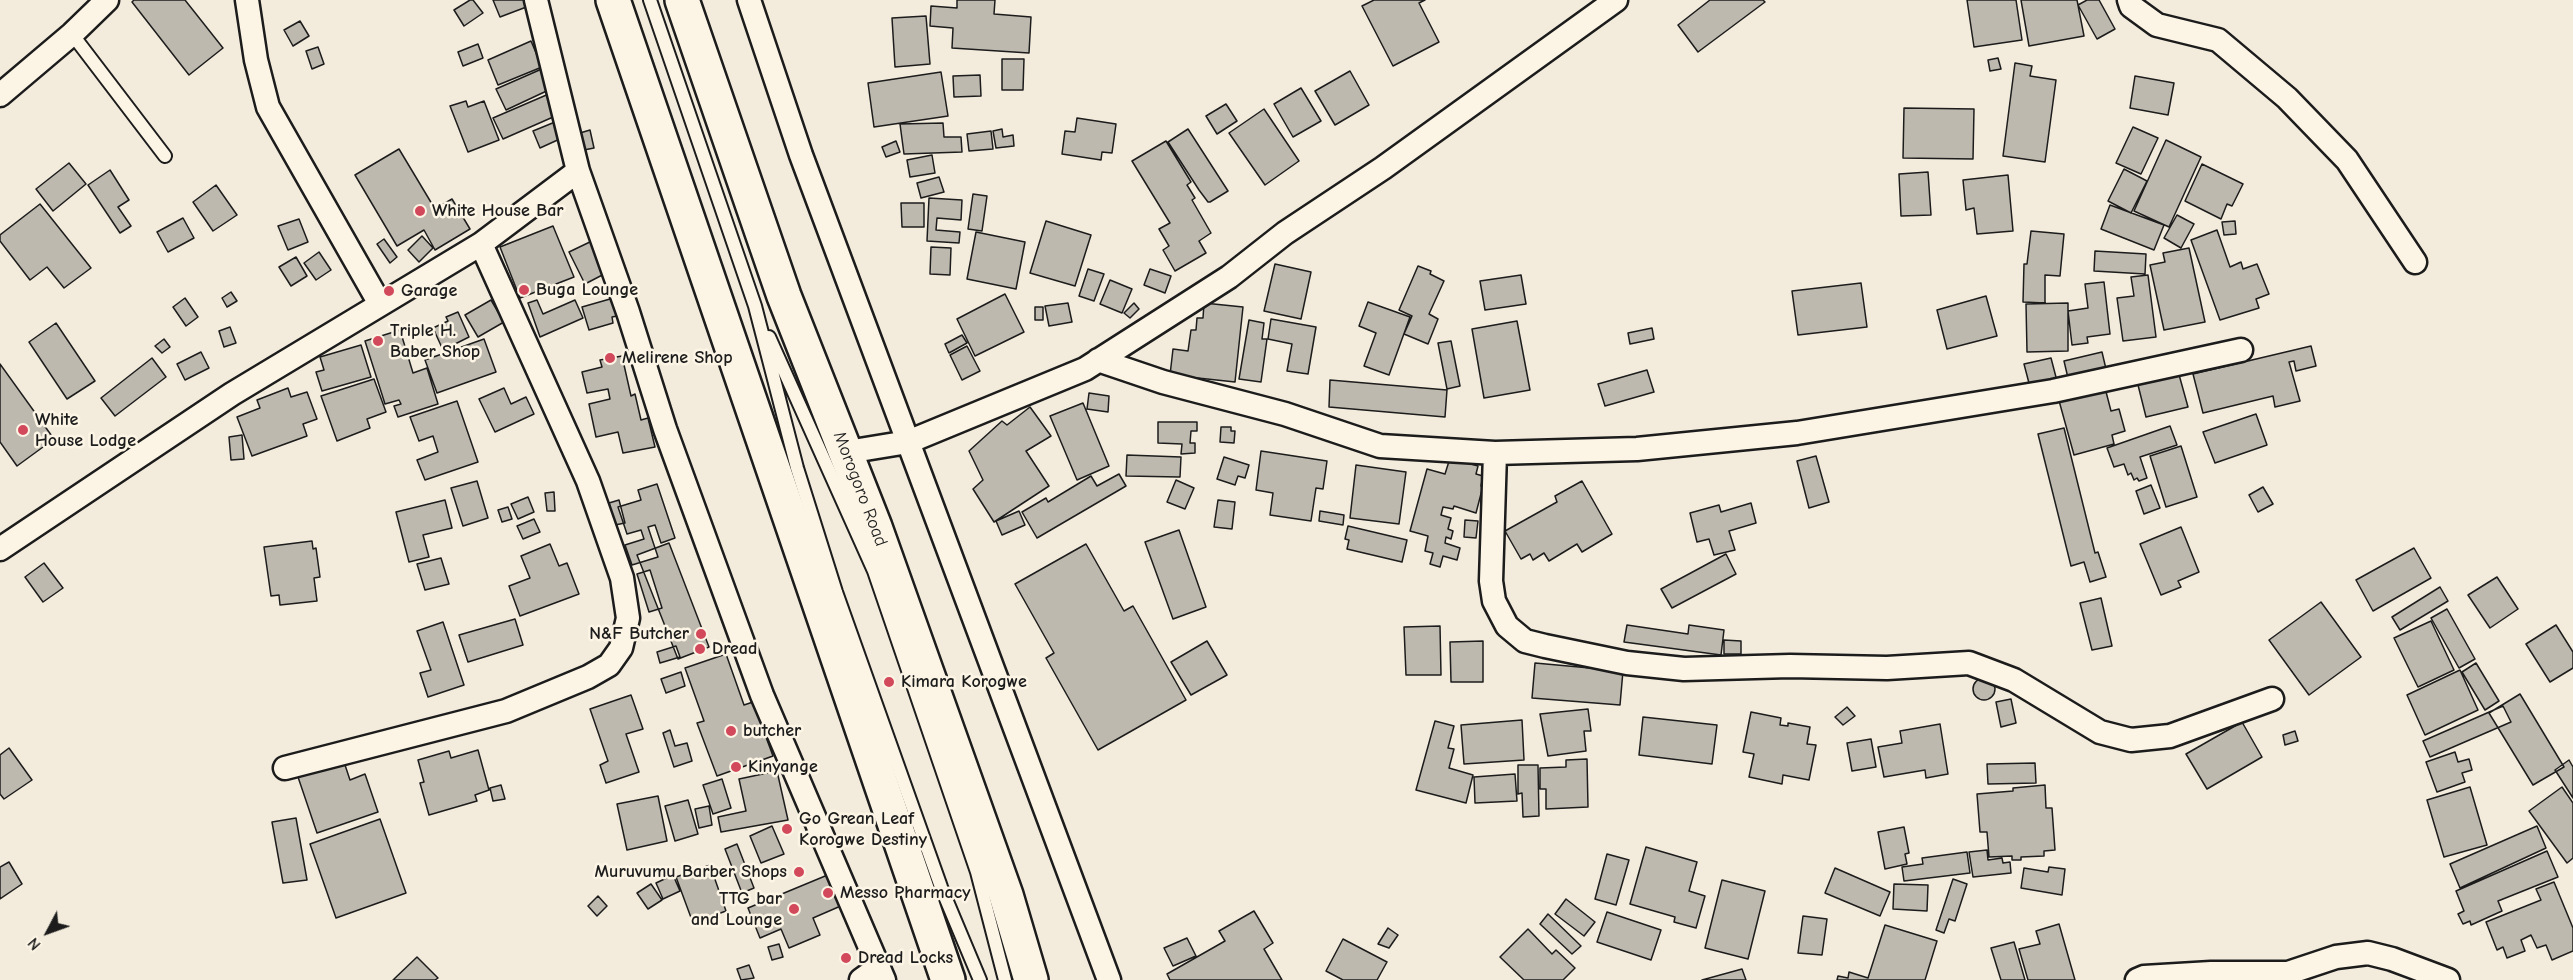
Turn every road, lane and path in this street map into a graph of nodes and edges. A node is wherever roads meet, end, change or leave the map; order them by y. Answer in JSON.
{"nodes":[{"id":1,"x":107,"y":0,"type":"edge"},
{"id":2,"x":247,"y":0,"type":"edge"},
{"id":3,"x":536,"y":0,"type":"edge"},
{"id":4,"x":613,"y":0,"type":"edge"},
{"id":5,"x":650,"y":0,"type":"edge"},
{"id":6,"x":682,"y":0,"type":"edge"},
{"id":7,"x":749,"y":0,"type":"edge"},
{"id":8,"x":1616,"y":0,"type":"edge"},
{"id":9,"x":2129,"y":0,"type":"edge"},
{"id":10,"x":72,"y":34,"type":"junction"},
{"id":11,"x":0,"y":94,"type":"edge"},
{"id":12,"x":165,"y":156,"type":"dead end"},
{"id":13,"x":578,"y":171,"type":"junction"},
{"id":14,"x":481,"y":244,"type":"junction"},
{"id":15,"x":2415,"y":262,"type":"dead end"},
{"id":16,"x":380,"y":304,"type":"junction"},
{"id":17,"x":755,"y":306,"type":"junction"},
{"id":18,"x":2241,"y":350,"type":"dead end"},
{"id":19,"x":1098,"y":360,"type":"junction"},
{"id":20,"x":908,"y":442,"type":"junction"},
{"id":21,"x":847,"y":452,"type":"junction"},
{"id":22,"x":1495,"y":453,"type":"junction"},
{"id":23,"x":0,"y":549,"type":"edge"},
{"id":24,"x":2272,"y":699,"type":"dead end"},
{"id":25,"x":285,"y":768,"type":"dead end"},
{"id":26,"x":875,"y":976,"type":"edge"},
{"id":27,"x":948,"y":980,"type":"edge"},
{"id":28,"x":980,"y":980,"type":"edge"},
{"id":29,"x":1005,"y":980,"type":"edge"},
{"id":30,"x":1031,"y":980,"type":"edge"},
{"id":31,"x":1109,"y":980,"type":"edge"},
{"id":32,"x":2137,"y":980,"type":"edge"},
{"id":33,"x":2448,"y":980,"type":"edge"}],
"edges":[{"from":1,"to":10,"type":"street"},
{"from":2,"to":16,"type":"street"},
{"from":3,"to":13,"type":"street"},
{"from":4,"to":27,"type":"highway"},
{"from":5,"to":17,"type":"lane","name":"Morogoro Road"},
{"from":6,"to":21,"type":"highway","name":"Morogoro Road"},
{"from":7,"to":20,"type":"street"},
{"from":8,"to":19,"type":"street"},
{"from":9,"to":15,"type":"street"},
{"from":10,"to":11,"type":"street"},
{"from":10,"to":12,"type":"lane"},
{"from":13,"to":14,"type":"street"},
{"from":13,"to":26,"type":"street"},
{"from":14,"to":16,"type":"street"},
{"from":14,"to":25,"type":"street"},
{"from":16,"to":23,"type":"street"},
{"from":17,"to":28,"type":"lane","name":"Morogoro Road"},
{"from":17,"to":29,"type":"lane","name":"Morogoro Road"},
{"from":18,"to":22,"type":"street"},
{"from":19,"to":20,"type":"street"},
{"from":19,"to":22,"type":"street"},
{"from":20,"to":21,"type":"street"},
{"from":20,"to":31,"type":"street"},
{"from":21,"to":30,"type":"highway","name":"Morogoro Road"},
{"from":22,"to":24,"type":"street"},
{"from":32,"to":33,"type":"street"}]}
